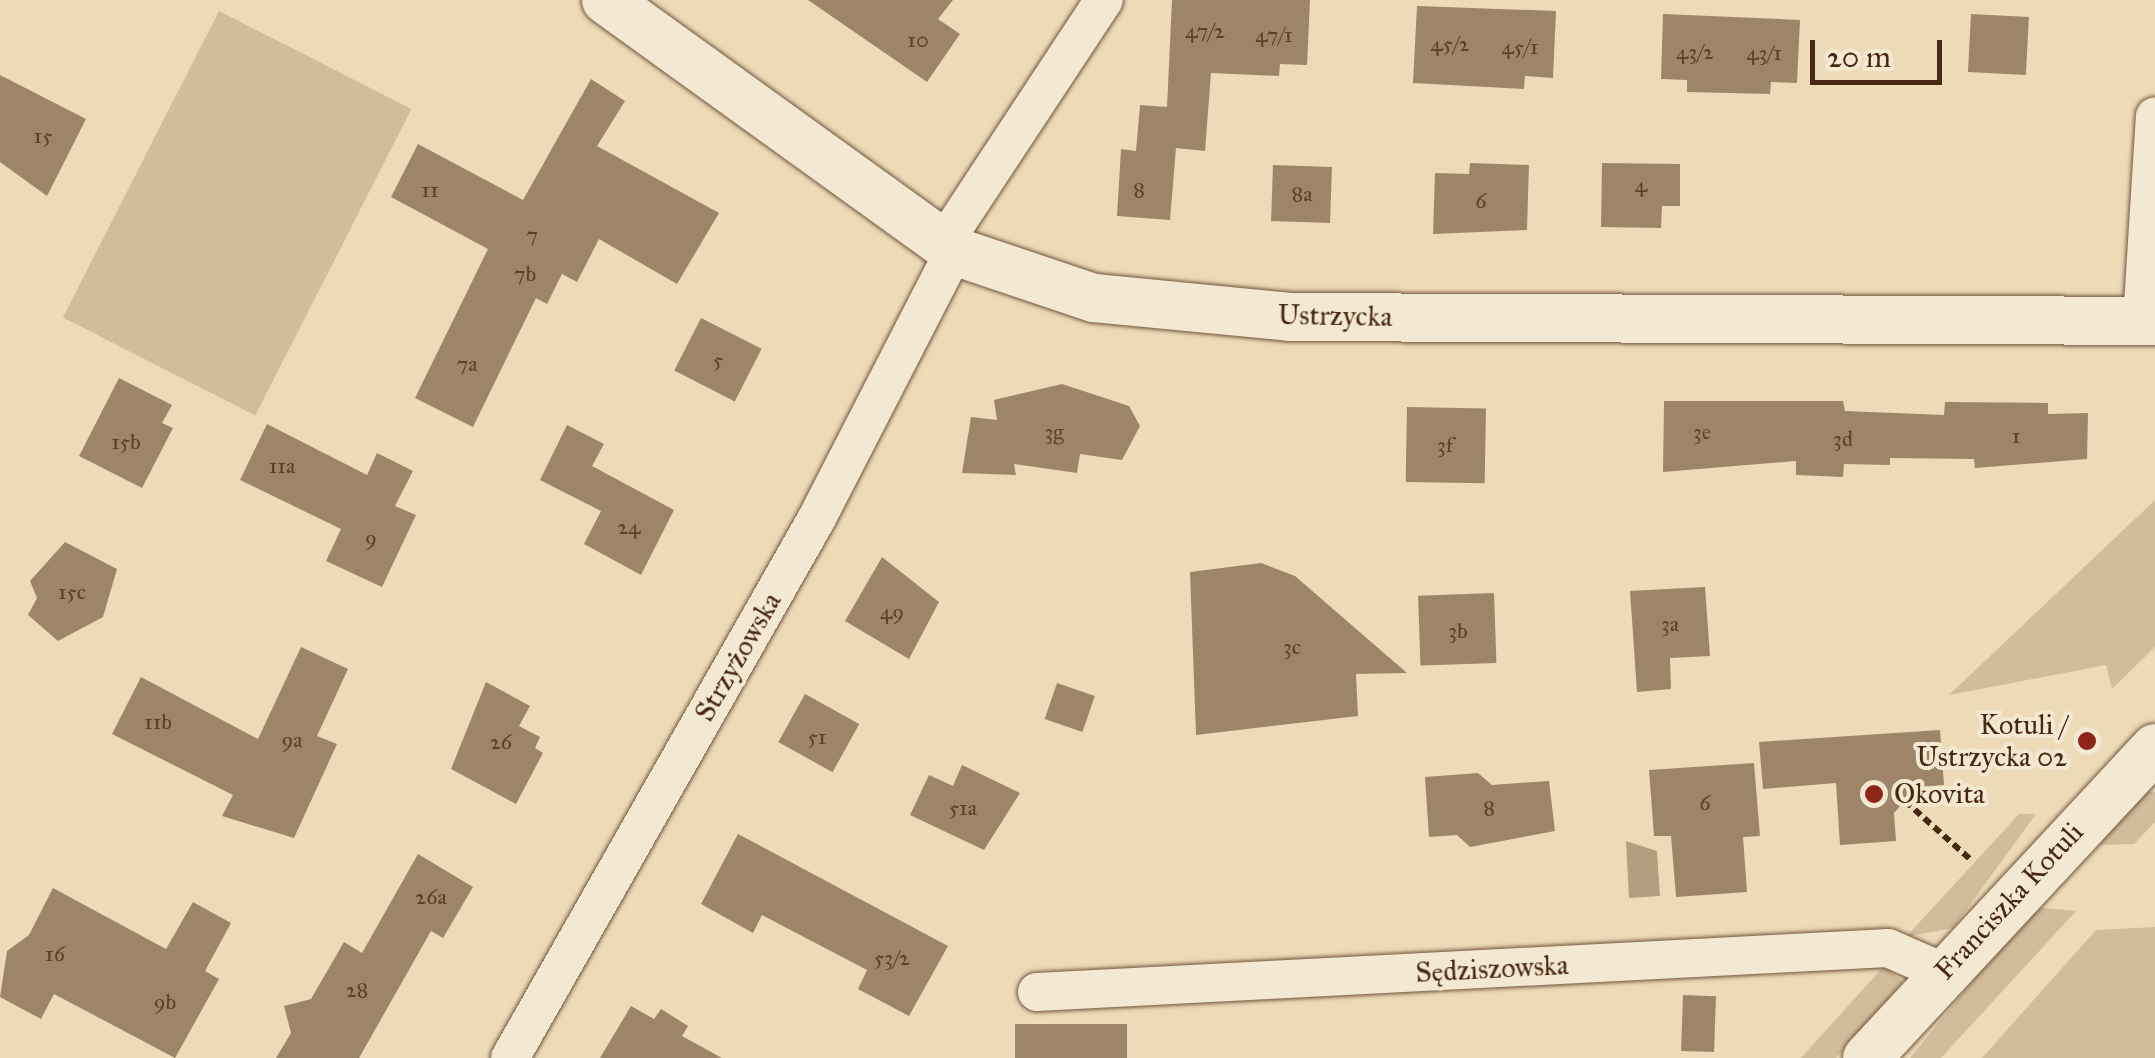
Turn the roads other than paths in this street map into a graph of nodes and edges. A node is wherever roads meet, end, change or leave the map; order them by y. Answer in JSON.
{"nodes":[{"id":1,"x":606,"y":0,"type":"edge"},
{"id":2,"x":1104,"y":0,"type":"edge"},
{"id":3,"x":2155,"y":116,"type":"edge"},
{"id":4,"x":949,"y":248,"type":"junction"},
{"id":5,"x":2149,"y":321,"type":"edge"},
{"id":6,"x":2155,"y":748,"type":"edge"},
{"id":7,"x":1943,"y":972,"type":"junction"},
{"id":8,"x":1038,"y":992,"type":"dead end"},
{"id":9,"x":510,"y":1058,"type":"edge"},
{"id":10,"x":1866,"y":1058,"type":"edge"}],
"edges":[{"from":1,"to":4,"type":"street","name":"Ustrzycka"},
{"from":2,"to":4,"type":"street","name":"Strzyżowska"},
{"from":3,"to":5,"type":"street"},
{"from":4,"to":5,"type":"street","name":"Ustrzycka"},
{"from":4,"to":9,"type":"street","name":"Strzyżowska"},
{"from":6,"to":7,"type":"street","name":"Franciszka Kotuli"},
{"from":7,"to":8,"type":"street","name":"Sędziszowska"},
{"from":7,"to":10,"type":"street","name":"Franciszka Kotuli"}]}
